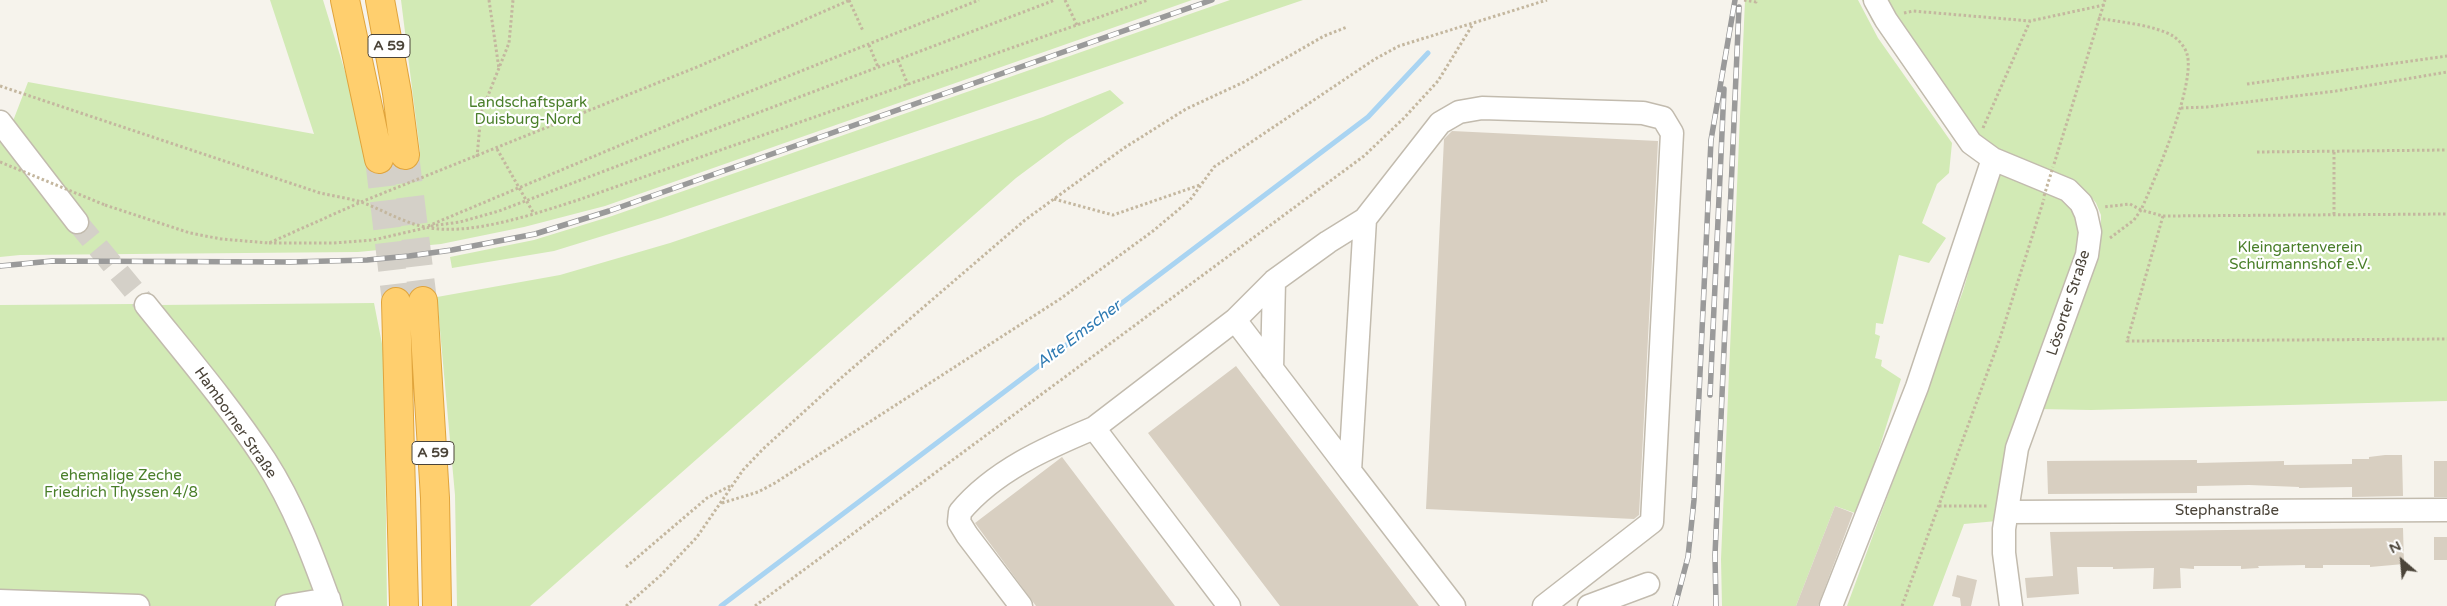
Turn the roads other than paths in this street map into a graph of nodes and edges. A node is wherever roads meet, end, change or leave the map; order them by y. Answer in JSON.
{"nodes":[{"id":1,"x":345,"y":0,"type":"edge"},
{"id":2,"x":380,"y":0,"type":"edge"},
{"id":3,"x":1875,"y":0,"type":"edge"},
{"id":4,"x":0,"y":122,"type":"edge"},
{"id":5,"x":1993,"y":159,"type":"junction"},
{"id":6,"x":1365,"y":220,"type":"junction"},
{"id":7,"x":77,"y":222,"type":"tunnel mouth"},
{"id":8,"x":1274,"y":282,"type":"junction"},
{"id":9,"x":423,"y":301,"type":"tunnel mouth"},
{"id":10,"x":396,"y":302,"type":"tunnel mouth"},
{"id":11,"x":146,"y":305,"type":"tunnel mouth"},
{"id":12,"x":1235,"y":320,"type":"junction"},
{"id":13,"x":1272,"y":369,"type":"junction"},
{"id":14,"x":1094,"y":428,"type":"junction"},
{"id":15,"x":1350,"y":471,"type":"junction"},
{"id":16,"x":2001,"y":509,"type":"junction"},
{"id":17,"x":2447,"y":510,"type":"edge"},
{"id":18,"x":1648,"y":584,"type":"dead end"},
{"id":19,"x":0,"y":601,"type":"edge"},
{"id":20,"x":330,"y":603,"type":"edge"},
{"id":21,"x":138,"y":606,"type":"edge"},
{"id":22,"x":286,"y":606,"type":"edge"},
{"id":23,"x":404,"y":606,"type":"edge"},
{"id":24,"x":437,"y":606,"type":"edge"},
{"id":25,"x":1021,"y":606,"type":"edge"},
{"id":26,"x":1229,"y":606,"type":"edge"},
{"id":27,"x":1454,"y":606,"type":"edge"},
{"id":28,"x":1544,"y":606,"type":"edge"},
{"id":29,"x":1589,"y":606,"type":"edge"},
{"id":30,"x":1831,"y":606,"type":"edge"},
{"id":31,"x":2011,"y":606,"type":"edge"}],
"edges":[{"from":1,"to":2,"type":"highway","number":"A 59"},
{"from":3,"to":5,"type":"street","name":"Lösorter Straße"},
{"from":4,"to":7,"type":"street"},
{"from":5,"to":16,"type":"street","name":"Lösorter Straße"},
{"from":5,"to":30,"type":"street"},
{"from":6,"to":8,"type":"street"},
{"from":6,"to":15,"type":"street"},
{"from":6,"to":28,"type":"street"},
{"from":8,"to":12,"type":"street"},
{"from":8,"to":13,"type":"street"},
{"from":9,"to":24,"type":"highway","number":"A 59"},
{"from":10,"to":23,"type":"highway","number":"A 59"},
{"from":11,"to":20,"type":"street","name":"Hamborner Straße"},
{"from":12,"to":13,"type":"street"},
{"from":12,"to":14,"type":"street"},
{"from":13,"to":15,"type":"street"},
{"from":14,"to":25,"type":"street"},
{"from":14,"to":26,"type":"street"},
{"from":15,"to":27,"type":"street"},
{"from":16,"to":17,"type":"street","name":"Stephanstraße"},
{"from":16,"to":31,"type":"street","name":"Lösorter Straße"},
{"from":18,"to":29,"type":"street"},
{"from":19,"to":21,"type":"street"},
{"from":20,"to":22,"type":"street"}]}
